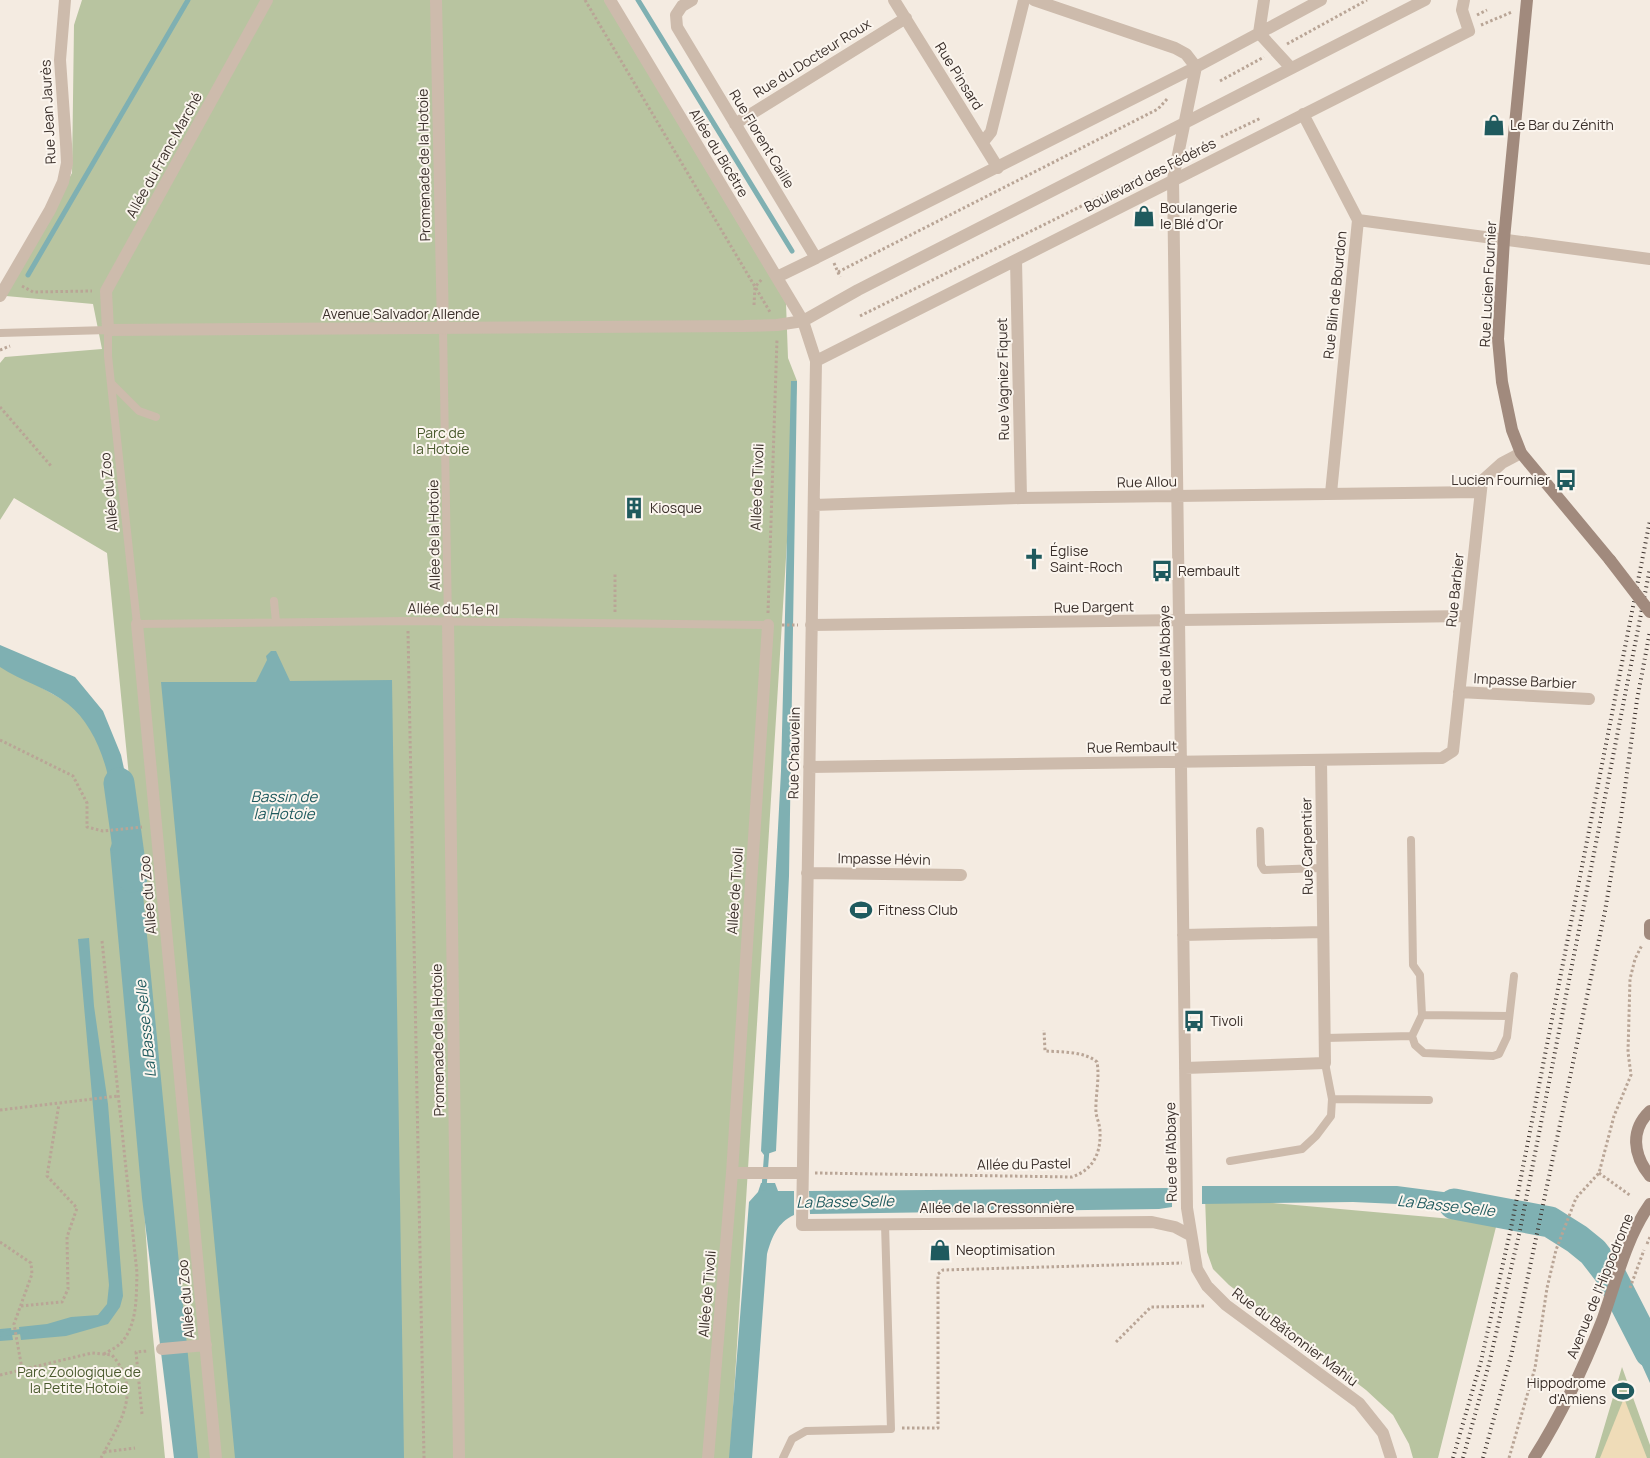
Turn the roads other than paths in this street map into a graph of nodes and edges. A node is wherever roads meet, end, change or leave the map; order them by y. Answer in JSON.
{"nodes":[{"id":1,"x":65,"y":0,"type":"edge"},
{"id":2,"x":267,"y":0,"type":"edge"},
{"id":3,"x":436,"y":0,"type":"edge"},
{"id":4,"x":610,"y":0,"type":"edge"},
{"id":5,"x":692,"y":0,"type":"edge"},
{"id":6,"x":894,"y":0,"type":"edge"},
{"id":7,"x":1024,"y":0,"type":"edge"},
{"id":8,"x":1034,"y":0,"type":"edge"},
{"id":9,"x":1264,"y":0,"type":"edge"},
{"id":10,"x":1321,"y":0,"type":"edge"},
{"id":11,"x":1425,"y":0,"type":"edge"},
{"id":12,"x":1464,"y":0,"type":"edge"},
{"id":13,"x":1527,"y":0,"type":"edge"},
{"id":14,"x":906,"y":18,"type":"junction"},
{"id":15,"x":1259,"y":33,"type":"junction"},
{"id":16,"x":1196,"y":67,"type":"junction"},
{"id":17,"x":1291,"y":68,"type":"junction"},
{"id":18,"x":1303,"y":114,"type":"junction"},
{"id":19,"x":1184,"y":123,"type":"junction"},
{"id":20,"x":735,"y":124,"type":"junction"},
{"id":21,"x":983,"y":142,"type":"junction"},
{"id":22,"x":998,"y":168,"type":"junction"},
{"id":23,"x":1173,"y":179,"type":"junction"},
{"id":24,"x":1358,"y":220,"type":"junction"},
{"id":25,"x":1504,"y":239,"type":"junction"},
{"id":26,"x":816,"y":258,"type":"junction"},
{"id":27,"x":1650,"y":259,"type":"edge"},
{"id":28,"x":1016,"y":260,"type":"junction"},
{"id":29,"x":772,"y":276,"type":"junction"},
{"id":30,"x":0,"y":296,"type":"edge"},
{"id":31,"x":802,"y":321,"type":"junction"},
{"id":32,"x":443,"y":329,"type":"junction"},
{"id":33,"x":108,"y":330,"type":"junction"},
{"id":34,"x":0,"y":333,"type":"edge"},
{"id":35,"x":816,"y":361,"type":"junction"},
{"id":36,"x":113,"y":385,"type":"junction"},
{"id":37,"x":156,"y":417,"type":"dead end"},
{"id":38,"x":1521,"y":453,"type":"junction"},
{"id":39,"x":1480,"y":492,"type":"junction"},
{"id":40,"x":1331,"y":493,"type":"junction"},
{"id":41,"x":1178,"y":497,"type":"junction"},
{"id":42,"x":1021,"y":498,"type":"junction"},
{"id":43,"x":814,"y":505,"type":"junction"},
{"id":44,"x":274,"y":601,"type":"dead end"},
{"id":45,"x":1650,"y":612,"type":"edge"},
{"id":46,"x":1468,"y":616,"type":"junction"},
{"id":47,"x":448,"y":621,"type":"junction"},
{"id":48,"x":1179,"y":621,"type":"junction"},
{"id":49,"x":276,"y":622,"type":"junction"},
{"id":50,"x":137,"y":624,"type":"junction"},
{"id":51,"x":768,"y":625,"type":"joint"},
{"id":52,"x":811,"y":625,"type":"junction"},
{"id":53,"x":1459,"y":692,"type":"junction"},
{"id":54,"x":1589,"y":699,"type":"dead end"},
{"id":55,"x":1453,"y":751,"type":"joint"},
{"id":56,"x":1321,"y":760,"type":"junction"},
{"id":57,"x":1181,"y":761,"type":"junction"},
{"id":58,"x":809,"y":767,"type":"junction"},
{"id":59,"x":1260,"y":831,"type":"dead end"},
{"id":60,"x":1411,"y":840,"type":"dead end"},
{"id":61,"x":1322,"y":868,"type":"junction"},
{"id":62,"x":807,"y":873,"type":"junction"},
{"id":63,"x":961,"y":875,"type":"dead end"},
{"id":64,"x":1650,"y":926,"type":"edge"},
{"id":65,"x":1323,"y":932,"type":"junction"},
{"id":66,"x":1650,"y":934,"type":"edge"},
{"id":67,"x":1183,"y":935,"type":"junction"},
{"id":68,"x":1514,"y":976,"type":"dead end"},
{"id":69,"x":1422,"y":1015,"type":"junction"},
{"id":70,"x":1509,"y":1016,"type":"junction"},
{"id":71,"x":1412,"y":1036,"type":"junction"},
{"id":72,"x":1324,"y":1038,"type":"junction"},
{"id":73,"x":1325,"y":1063,"type":"junction"},
{"id":74,"x":1185,"y":1068,"type":"junction"},
{"id":75,"x":1332,"y":1099,"type":"junction"},
{"id":76,"x":1429,"y":1100,"type":"dead end"},
{"id":77,"x":1650,"y":1111,"type":"edge"},
{"id":78,"x":1230,"y":1161,"type":"dead end"},
{"id":79,"x":732,"y":1173,"type":"junction"},
{"id":80,"x":802,"y":1173,"type":"junction"},
{"id":81,"x":1650,"y":1176,"type":"edge"},
{"id":82,"x":1650,"y":1204,"type":"edge"},
{"id":83,"x":885,"y":1224,"type":"junction"},
{"id":84,"x":802,"y":1225,"type":"joint"},
{"id":85,"x":1190,"y":1235,"type":"junction"},
{"id":86,"x":206,"y":1345,"type":"junction"},
{"id":87,"x":162,"y":1350,"type":"road end"},
{"id":88,"x":216,"y":1458,"type":"edge"},
{"id":89,"x":459,"y":1458,"type":"edge"},
{"id":90,"x":708,"y":1458,"type":"edge"},
{"id":91,"x":784,"y":1458,"type":"edge"},
{"id":92,"x":1391,"y":1458,"type":"edge"},
{"id":93,"x":1534,"y":1458,"type":"edge"}],
"edges":[{"from":1,"to":30,"type":"street","name":"Rue Jean Jaurès"},
{"from":2,"to":33,"type":"street","name":"Allée du Franc Marché"},
{"from":3,"to":32,"type":"street","name":"Promenade de la Hotoie"},
{"from":4,"to":29,"type":"street","name":"Allée du Bicêtre"},
{"from":5,"to":20,"type":"street","name":"Rue Florent Caille"},
{"from":6,"to":14,"type":"street","name":"Rue Pinsard"},
{"from":7,"to":21,"type":"street"},
{"from":8,"to":16,"type":"street"},
{"from":9,"to":15,"type":"street"},
{"from":10,"to":15,"type":"street"},
{"from":11,"to":17,"type":"street"},
{"from":12,"to":18,"type":"street","name":"Boulevard des Fédérés"},
{"from":13,"to":25,"type":"main road","name":"Rue Lucien Fournier"},
{"from":14,"to":20,"type":"street","name":"Rue du Docteur Roux"},
{"from":14,"to":21,"type":"street","name":"Rue Pinsard"},
{"from":15,"to":16,"type":"street"},
{"from":15,"to":17,"type":"street"},
{"from":16,"to":19,"type":"street","name":"Rue de l'Abbaye"},
{"from":16,"to":22,"type":"street"},
{"from":17,"to":19,"type":"street"},
{"from":18,"to":23,"type":"street","name":"Boulevard des Fédérés"},
{"from":18,"to":24,"type":"street","name":"Rue Blin de Bourdon"},
{"from":19,"to":23,"type":"street","name":"Rue de l'Abbaye"},
{"from":19,"to":31,"type":"street"},
{"from":20,"to":26,"type":"street","name":"Rue Florent Caille"},
{"from":21,"to":22,"type":"street","name":"Rue Pinsard"},
{"from":22,"to":26,"type":"street"},
{"from":23,"to":28,"type":"street","name":"Boulevard des Fédérés"},
{"from":23,"to":41,"type":"street","name":"Rue de l'Abbaye"},
{"from":24,"to":25,"type":"street"},
{"from":24,"to":40,"type":"street","name":"Rue Blin de Bourdon"},
{"from":25,"to":27,"type":"street"},
{"from":25,"to":38,"type":"main road","name":"Rue Lucien Fournier"},
{"from":26,"to":29,"type":"street"},
{"from":28,"to":35,"type":"street","name":"Boulevard des Fédérés"},
{"from":28,"to":42,"type":"street","name":"Rue Vagniez Fiquet"},
{"from":29,"to":31,"type":"street","name":"Allée du Bicêtre"},
{"from":31,"to":32,"type":"street","name":"Avenue Salvador Allende"},
{"from":31,"to":35,"type":"street","name":"Rue Chauvelin"},
{"from":32,"to":33,"type":"street","name":"Avenue Salvador Allende"},
{"from":32,"to":47,"type":"lane","name":"Allée de la Hotoie"},
{"from":33,"to":34,"type":"lane","name":"Avenue Salvador Allende"},
{"from":33,"to":36,"type":"lane","name":"Allée du Zoo"},
{"from":35,"to":43,"type":"street","name":"Rue Chauvelin"},
{"from":36,"to":37,"type":"lane"},
{"from":36,"to":50,"type":"lane","name":"Allée du Zoo"},
{"from":38,"to":39,"type":"street","name":"Rue Barbier"},
{"from":38,"to":45,"type":"main road","name":"Rue Lucien Fournier","bridge":true},
{"from":39,"to":40,"type":"street","name":"Rue Allou"},
{"from":39,"to":46,"type":"street","name":"Rue Barbier"},
{"from":40,"to":41,"type":"street","name":"Rue Allou"},
{"from":41,"to":42,"type":"street","name":"Rue Allou"},
{"from":41,"to":48,"type":"street","name":"Rue de l'Abbaye"},
{"from":42,"to":43,"type":"street","name":"Rue Allou"},
{"from":43,"to":52,"type":"street","name":"Rue Chauvelin"},
{"from":44,"to":49,"type":"lane"},
{"from":46,"to":48,"type":"street","name":"Rue Dargent"},
{"from":46,"to":53,"type":"street","name":"Rue Barbier"},
{"from":47,"to":49,"type":"lane","name":"Allée du 51e RI"},
{"from":47,"to":51,"type":"lane","name":"Allée du 51e RI"},
{"from":47,"to":89,"type":"street","name":"Promenade de la Hotoie"},
{"from":48,"to":52,"type":"street","name":"Rue Dargent"},
{"from":48,"to":57,"type":"street","name":"Rue de l'Abbaye"},
{"from":49,"to":50,"type":"lane","name":"Allée du 51e RI"},
{"from":50,"to":86,"type":"street","name":"Allée du Zoo"},
{"from":51,"to":79,"type":"street","name":"Allée de Tivoli"},
{"from":52,"to":58,"type":"street","name":"Rue Chauvelin"},
{"from":53,"to":54,"type":"street","name":"Impasse Barbier"},
{"from":53,"to":55,"type":"street","name":"Rue Barbier"},
{"from":55,"to":56,"type":"street","name":"Rue Rembault"},
{"from":56,"to":57,"type":"street","name":"Rue Rembault"},
{"from":56,"to":61,"type":"street","name":"Rue Carpentier"},
{"from":57,"to":58,"type":"street","name":"Rue Rembault"},
{"from":57,"to":67,"type":"street","name":"Rue de l'Abbaye"},
{"from":58,"to":62,"type":"street","name":"Rue Chauvelin"},
{"from":59,"to":61,"type":"lane"},
{"from":60,"to":69,"type":"lane"},
{"from":61,"to":65,"type":"street","name":"Rue Carpentier"},
{"from":62,"to":63,"type":"street","name":"Impasse Hévin"},
{"from":62,"to":80,"type":"street","name":"Rue Chauvelin"},
{"from":64,"to":66,"type":"main road"},
{"from":65,"to":67,"type":"street"},
{"from":65,"to":72,"type":"street","name":"Rue Carpentier"},
{"from":67,"to":74,"type":"street","name":"Rue de l'Abbaye"},
{"from":68,"to":70,"type":"lane"},
{"from":69,"to":70,"type":"lane"},
{"from":69,"to":71,"type":"lane"},
{"from":70,"to":71,"type":"lane"},
{"from":71,"to":72,"type":"lane"},
{"from":72,"to":73,"type":"street","name":"Rue Carpentier"},
{"from":73,"to":74,"type":"street"},
{"from":73,"to":75,"type":"lane"},
{"from":74,"to":85,"type":"street","name":"Rue de l'Abbaye"},
{"from":75,"to":76,"type":"lane"},
{"from":75,"to":78,"type":"lane"},
{"from":77,"to":81,"type":"main road"},
{"from":79,"to":80,"type":"street"},
{"from":79,"to":90,"type":"street","name":"Allée de Tivoli"},
{"from":80,"to":84,"type":"street","name":"Rue Chauvelin"},
{"from":82,"to":93,"type":"main road","name":"Avenue de l'Hippodrome"},
{"from":83,"to":84,"type":"street","name":"Allée de la Cressonnière"},
{"from":83,"to":85,"type":"street","name":"Allée de la Cressonnière"},
{"from":83,"to":91,"type":"lane"},
{"from":85,"to":92,"type":"street","name":"Rue du Bâtonnier Mahiu"},
{"from":86,"to":87,"type":"street"},
{"from":86,"to":88,"type":"street","name":"Allée du Zoo"}]}
